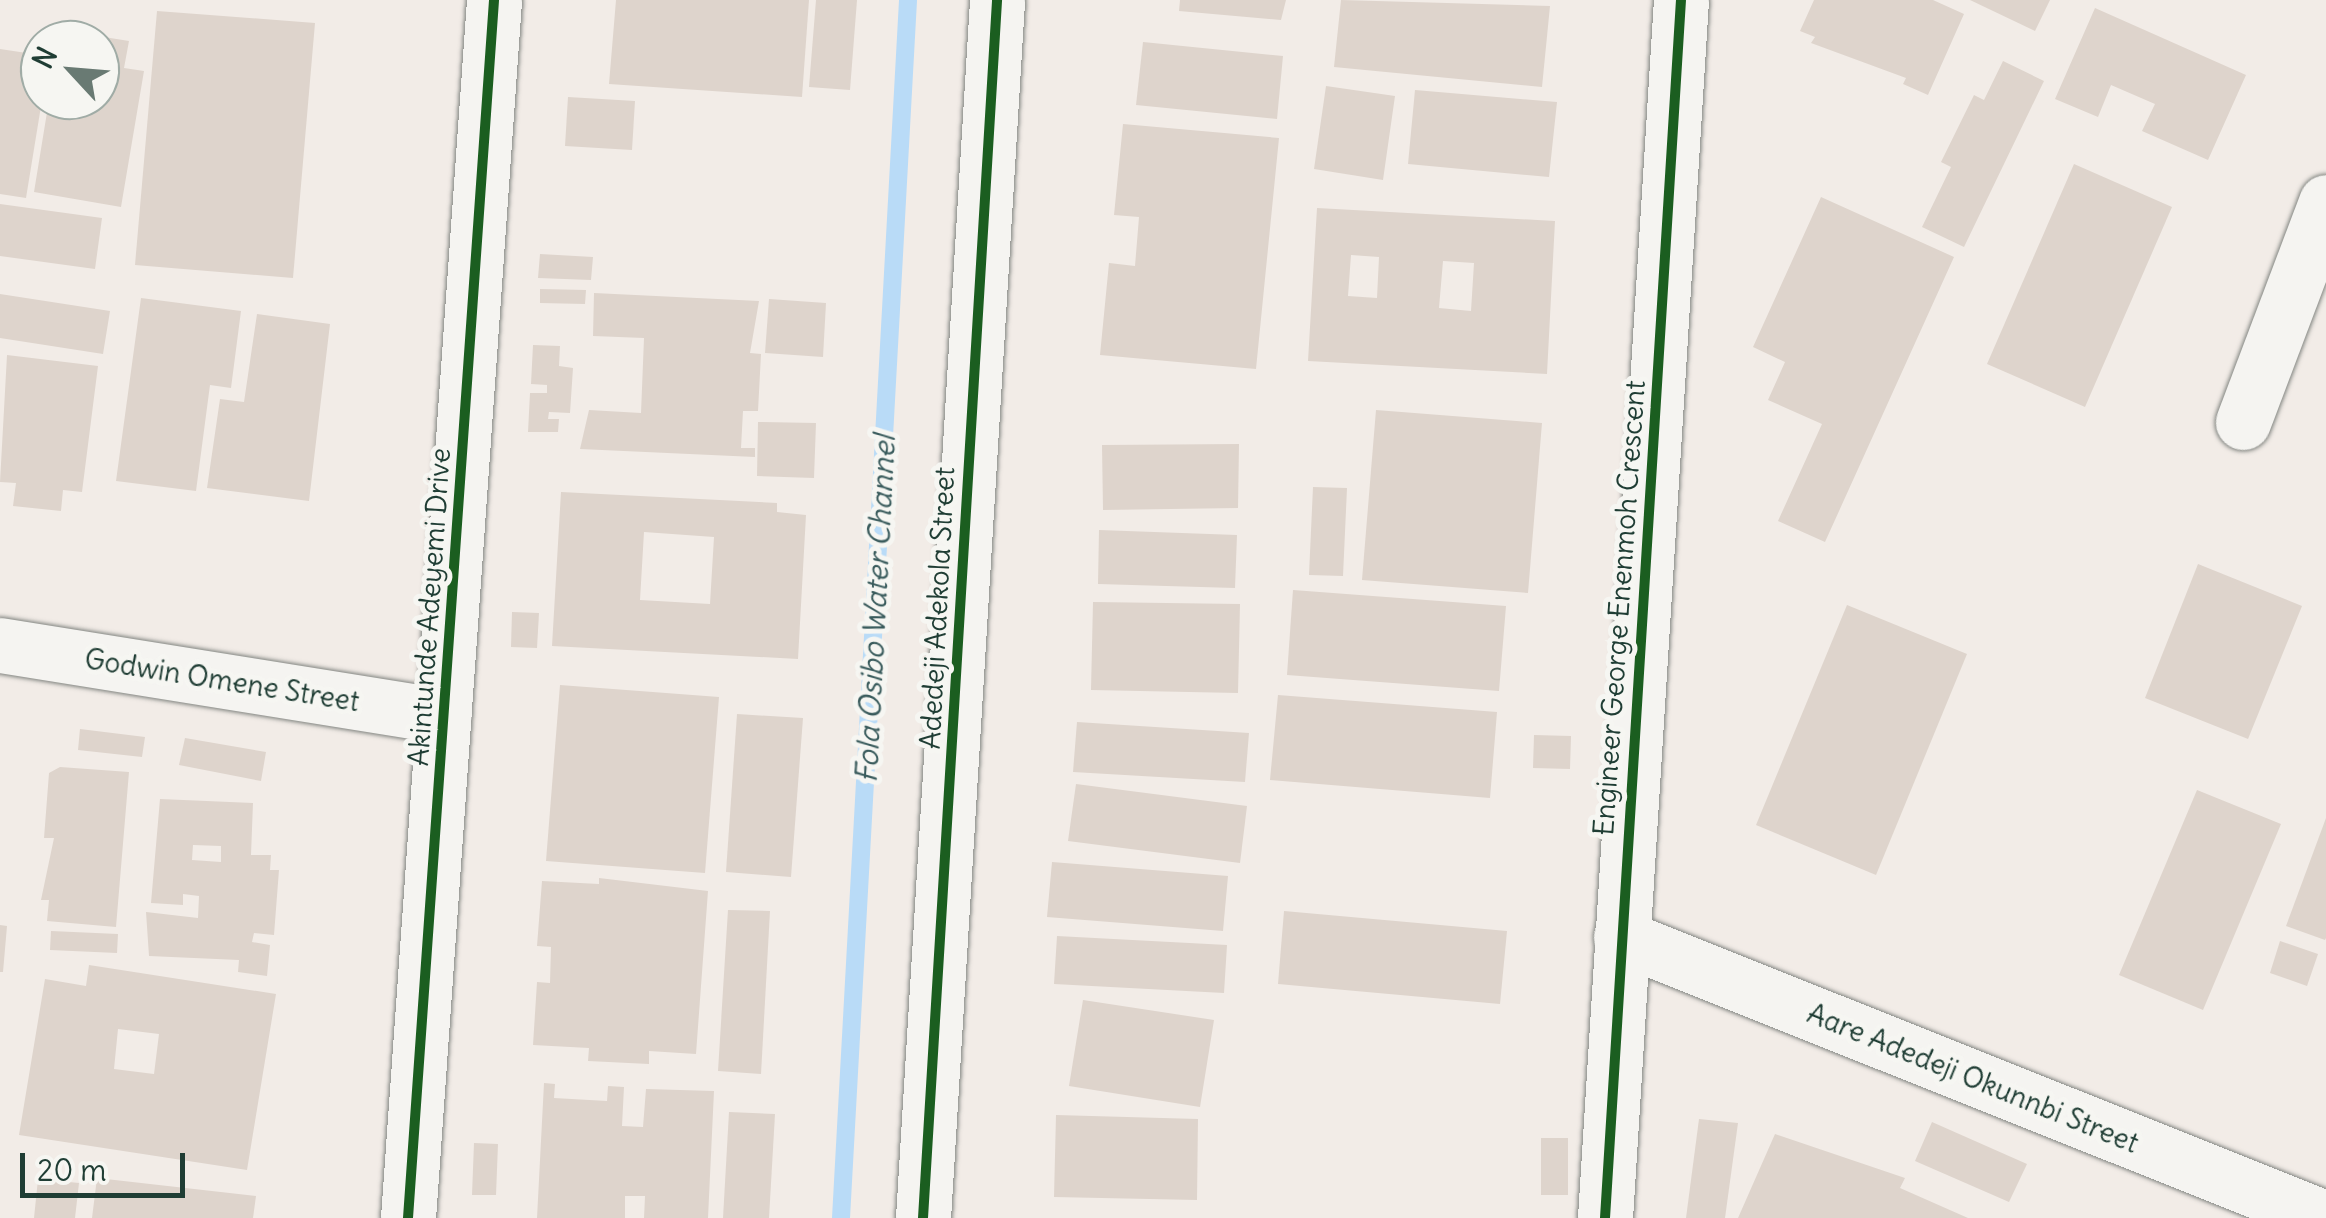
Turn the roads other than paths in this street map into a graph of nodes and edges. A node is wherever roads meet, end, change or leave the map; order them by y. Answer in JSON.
{"nodes":[{"id":1,"x":494,"y":0,"type":"edge"},
{"id":2,"x":997,"y":0,"type":"edge"},
{"id":3,"x":1680,"y":0,"type":"edge"},
{"id":4,"x":2326,"y":202,"type":"edge"},
{"id":5,"x":2242,"y":422,"type":"dead end"},
{"id":6,"x":0,"y":645,"type":"edge"},
{"id":7,"x":444,"y":716,"type":"junction"},
{"id":8,"x":1621,"y":937,"type":"junction"},
{"id":9,"x":408,"y":1218,"type":"edge"},
{"id":10,"x":923,"y":1218,"type":"edge"},
{"id":11,"x":1605,"y":1218,"type":"edge"},
{"id":12,"x":2325,"y":1218,"type":"edge"}],
"edges":[{"from":1,"to":7,"type":"street","name":"Akintunde Adeyemi Drive"},
{"from":2,"to":10,"type":"street","name":"Adedeji Adekola Street"},
{"from":3,"to":8,"type":"street","name":"Engineer George Enenmoh Crescent"},
{"from":4,"to":5,"type":"street"},
{"from":6,"to":7,"type":"street","name":"Godwin Omene Street"},
{"from":7,"to":9,"type":"street","name":"Akintunde Adeyemi Drive"},
{"from":8,"to":11,"type":"street","name":"Engineer George Enenmoh Crescent"},
{"from":8,"to":12,"type":"street","name":"Aare Adedeji Okunnbi Street"}]}
